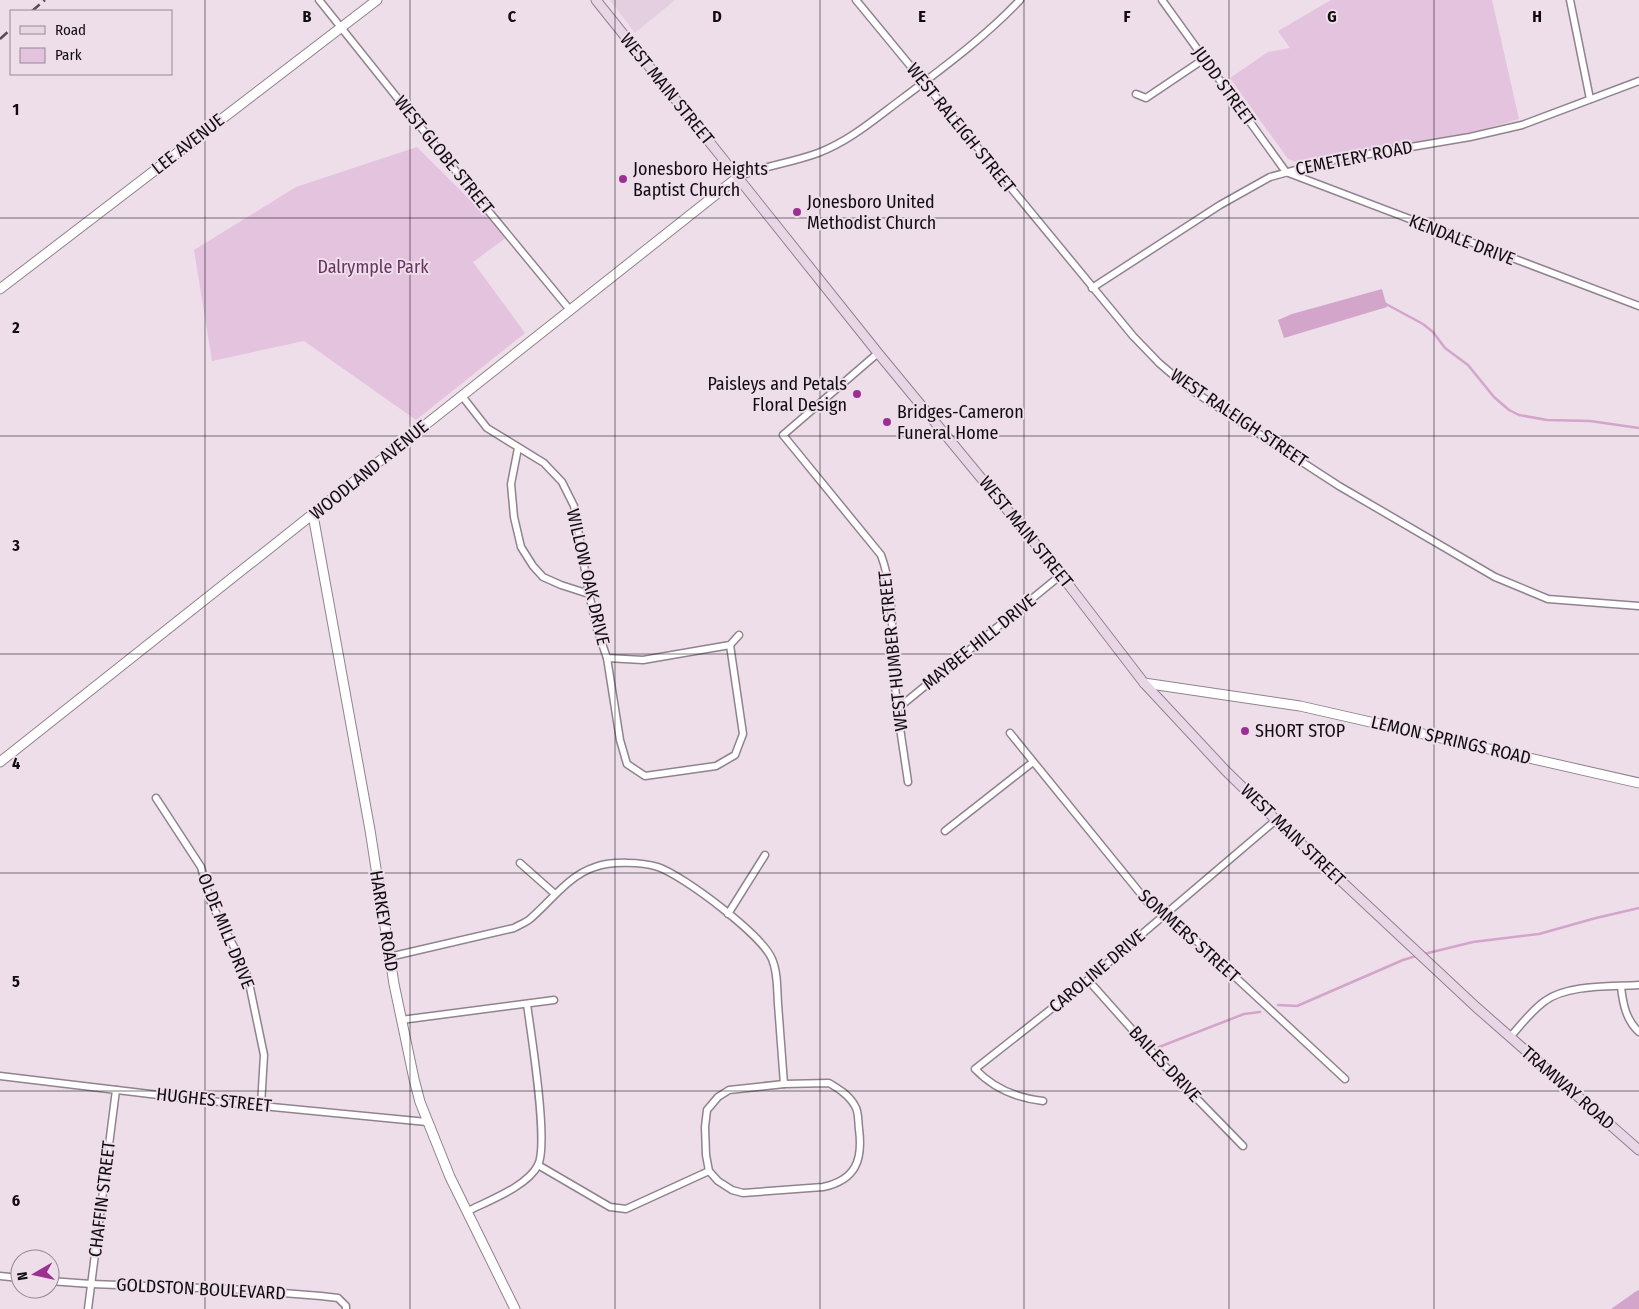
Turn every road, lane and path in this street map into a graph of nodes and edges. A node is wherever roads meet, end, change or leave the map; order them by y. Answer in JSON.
{"nodes":[{"id":1,"x":319,"y":0,"type":"edge"},
{"id":2,"x":377,"y":0,"type":"edge"},
{"id":3,"x":596,"y":0,"type":"edge"},
{"id":4,"x":856,"y":0,"type":"edge"},
{"id":5,"x":1020,"y":0,"type":"edge"},
{"id":6,"x":1163,"y":0,"type":"edge"},
{"id":7,"x":1570,"y":0,"type":"edge"},
{"id":8,"x":341,"y":27,"type":"junction"},
{"id":9,"x":1204,"y":59,"type":"junction"},
{"id":10,"x":1639,"y":81,"type":"edge"},
{"id":11,"x":923,"y":82,"type":"junction"},
{"id":12,"x":1136,"y":94,"type":"dead end"},
{"id":13,"x":1590,"y":99,"type":"junction"},
{"id":14,"x":1286,"y":172,"type":"junction"},
{"id":15,"x":738,"y":176,"type":"junction"},
{"id":16,"x":1092,"y":288,"type":"junction"},
{"id":17,"x":0,"y":289,"type":"edge"},
{"id":18,"x":1639,"y":306,"type":"edge"},
{"id":19,"x":570,"y":310,"type":"junction"},
{"id":20,"x":878,"y":353,"type":"junction"},
{"id":21,"x":462,"y":396,"type":"junction"},
{"id":22,"x":518,"y":448,"type":"junction"},
{"id":23,"x":313,"y":515,"type":"junction"},
{"id":24,"x":1061,"y":574,"type":"junction"},
{"id":25,"x":589,"y":594,"type":"junction"},
{"id":26,"x":1639,"y":606,"type":"edge"},
{"id":27,"x":739,"y":635,"type":"dead end"},
{"id":28,"x":730,"y":645,"type":"junction"},
{"id":29,"x":607,"y":658,"type":"junction"},
{"id":30,"x":1144,"y":683,"type":"junction"},
{"id":31,"x":897,"y":709,"type":"junction"},
{"id":32,"x":1010,"y":733,"type":"dead end"},
{"id":33,"x":0,"y":762,"type":"edge"},
{"id":34,"x":1033,"y":762,"type":"junction"},
{"id":35,"x":908,"y":782,"type":"dead end"},
{"id":36,"x":1639,"y":783,"type":"edge"},
{"id":37,"x":156,"y":798,"type":"dead end"},
{"id":38,"x":1276,"y":820,"type":"junction"},
{"id":39,"x":945,"y":832,"type":"dead end"},
{"id":40,"x":765,"y":855,"type":"dead end"},
{"id":41,"x":520,"y":863,"type":"dead end"},
{"id":42,"x":555,"y":894,"type":"junction"},
{"id":43,"x":728,"y":914,"type":"junction"},
{"id":44,"x":1165,"y":915,"type":"junction"},
{"id":45,"x":389,"y":957,"type":"junction"},
{"id":46,"x":1088,"y":980,"type":"junction"},
{"id":47,"x":1639,"y":985,"type":"edge"},
{"id":48,"x":1622,"y":986,"type":"junction"},
{"id":49,"x":554,"y":1000,"type":"dead end"},
{"id":50,"x":527,"y":1004,"type":"junction"},
{"id":51,"x":401,"y":1020,"type":"junction"},
{"id":52,"x":1497,"y":1025,"type":"joint"},
{"id":53,"x":1639,"y":1032,"type":"edge"},
{"id":54,"x":1510,"y":1037,"type":"junction"},
{"id":55,"x":0,"y":1076,"type":"edge"},
{"id":56,"x":1345,"y":1078,"type":"dead end"},
{"id":57,"x":784,"y":1084,"type":"junction"},
{"id":58,"x":116,"y":1090,"type":"junction"},
{"id":59,"x":1043,"y":1101,"type":"dead end"},
{"id":60,"x":260,"y":1106,"type":"junction"},
{"id":61,"x":428,"y":1122,"type":"junction"},
{"id":62,"x":1243,"y":1146,"type":"dead end"},
{"id":63,"x":1639,"y":1150,"type":"edge"},
{"id":64,"x":538,"y":1166,"type":"junction"},
{"id":65,"x":709,"y":1171,"type":"junction"},
{"id":66,"x":468,"y":1211,"type":"junction"},
{"id":67,"x":60,"y":1282,"type":"edge"},
{"id":68,"x":91,"y":1284,"type":"junction"},
{"id":69,"x":88,"y":1309,"type":"edge"},
{"id":70,"x":346,"y":1309,"type":"edge"},
{"id":71,"x":515,"y":1309,"type":"edge"}],
"edges":[{"from":1,"to":8,"type":"street","name":"WEST GLOBE STREET"},
{"from":2,"to":8,"type":"street","name":"LEE AVENUE"},
{"from":3,"to":15,"type":"main road","name":"WEST MAIN STREET"},
{"from":4,"to":11,"type":"street","name":"WEST RALEIGH STREET"},
{"from":5,"to":11,"type":"street"},
{"from":6,"to":9,"type":"street","name":"JUDD STREET"},
{"from":7,"to":13,"type":"street"},
{"from":8,"to":17,"type":"street","name":"LEE AVENUE"},
{"from":8,"to":19,"type":"street","name":"WEST GLOBE STREET"},
{"from":9,"to":12,"type":"street"},
{"from":9,"to":14,"type":"street","name":"JUDD STREET"},
{"from":10,"to":13,"type":"street","name":"CEMETERY ROAD"},
{"from":11,"to":15,"type":"street"},
{"from":11,"to":16,"type":"street","name":"WEST RALEIGH STREET"},
{"from":13,"to":14,"type":"street","name":"CEMETERY ROAD"},
{"from":14,"to":16,"type":"street","name":"CEMETERY ROAD"},
{"from":14,"to":18,"type":"street","name":"KENDALE DRIVE"},
{"from":15,"to":19,"type":"street","name":"WOODLAND AVENUE"},
{"from":15,"to":20,"type":"main road","name":"WEST MAIN STREET"},
{"from":16,"to":26,"type":"street","name":"WEST RALEIGH STREET"},
{"from":19,"to":21,"type":"street","name":"WOODLAND AVENUE"},
{"from":20,"to":24,"type":"main road","name":"WEST MAIN STREET"},
{"from":20,"to":31,"type":"street","name":"WEST HUMBER STREET"},
{"from":21,"to":22,"type":"street","name":"WILLOW OAK DRIVE"},
{"from":21,"to":23,"type":"street","name":"WOODLAND AVENUE"},
{"from":22,"to":25,"type":"street","name":"WILLOW OAK DRIVE"},
{"from":22,"to":25,"type":"street"},
{"from":23,"to":33,"type":"street","name":"WOODLAND AVENUE"},
{"from":23,"to":45,"type":"street","name":"HARKEY ROAD"},
{"from":24,"to":30,"type":"main road","name":"WEST MAIN STREET"},
{"from":24,"to":31,"type":"street","name":"MAYBEE HILL DRIVE"},
{"from":25,"to":29,"type":"street","name":"WILLOW OAK DRIVE"},
{"from":27,"to":28,"type":"street"},
{"from":28,"to":29,"type":"street","name":"WILLOW OAK DRIVE"},
{"from":28,"to":29,"type":"street","name":"WILLOW OAK DRIVE"},
{"from":30,"to":36,"type":"street","name":"LEMON SPRINGS ROAD"},
{"from":30,"to":38,"type":"main road","name":"WEST MAIN STREET"},
{"from":31,"to":35,"type":"street","name":"WEST HUMBER STREET"},
{"from":32,"to":34,"type":"street","name":"SOMMERS STREET"},
{"from":34,"to":39,"type":"street"},
{"from":34,"to":44,"type":"street","name":"SOMMERS STREET"},
{"from":37,"to":60,"type":"street","name":"OLDE MILL DRIVE"},
{"from":38,"to":44,"type":"street","name":"CAROLINE DRIVE"},
{"from":38,"to":52,"type":"main road","name":"WEST MAIN STREET"},
{"from":40,"to":43,"type":"street"},
{"from":41,"to":42,"type":"street"},
{"from":42,"to":43,"type":"street"},
{"from":42,"to":45,"type":"street"},
{"from":43,"to":57,"type":"street"},
{"from":44,"to":46,"type":"street","name":"CAROLINE DRIVE"},
{"from":44,"to":56,"type":"street","name":"SOMMERS STREET"},
{"from":45,"to":51,"type":"street","name":"HARKEY ROAD"},
{"from":46,"to":59,"type":"street","name":"CAROLINE DRIVE"},
{"from":46,"to":62,"type":"street","name":"BAILES DRIVE"},
{"from":47,"to":48,"type":"street"},
{"from":48,"to":53,"type":"street"},
{"from":48,"to":54,"type":"street"},
{"from":49,"to":50,"type":"street"},
{"from":50,"to":51,"type":"street"},
{"from":50,"to":64,"type":"street"},
{"from":51,"to":61,"type":"street","name":"HARKEY ROAD"},
{"from":52,"to":54,"type":"main road","name":"TRAMWAY ROAD"},
{"from":54,"to":63,"type":"main road","name":"TRAMWAY ROAD"},
{"from":55,"to":58,"type":"street","name":"HUGHES STREET"},
{"from":57,"to":65,"type":"street"},
{"from":57,"to":65,"type":"street"},
{"from":58,"to":60,"type":"street","name":"HUGHES STREET"},
{"from":58,"to":68,"type":"street","name":"CHAFFIN STREET"},
{"from":60,"to":61,"type":"street","name":"HUGHES STREET"},
{"from":61,"to":66,"type":"street","name":"HARKEY ROAD"},
{"from":64,"to":65,"type":"street"},
{"from":64,"to":66,"type":"street"},
{"from":66,"to":71,"type":"street","name":"HARKEY ROAD"},
{"from":67,"to":68,"type":"street","name":"GOLDSTON BOULEVARD"},
{"from":68,"to":69,"type":"street","name":"CHAFFIN STREET"},
{"from":68,"to":70,"type":"street","name":"GOLDSTON BOULEVARD"}]}
